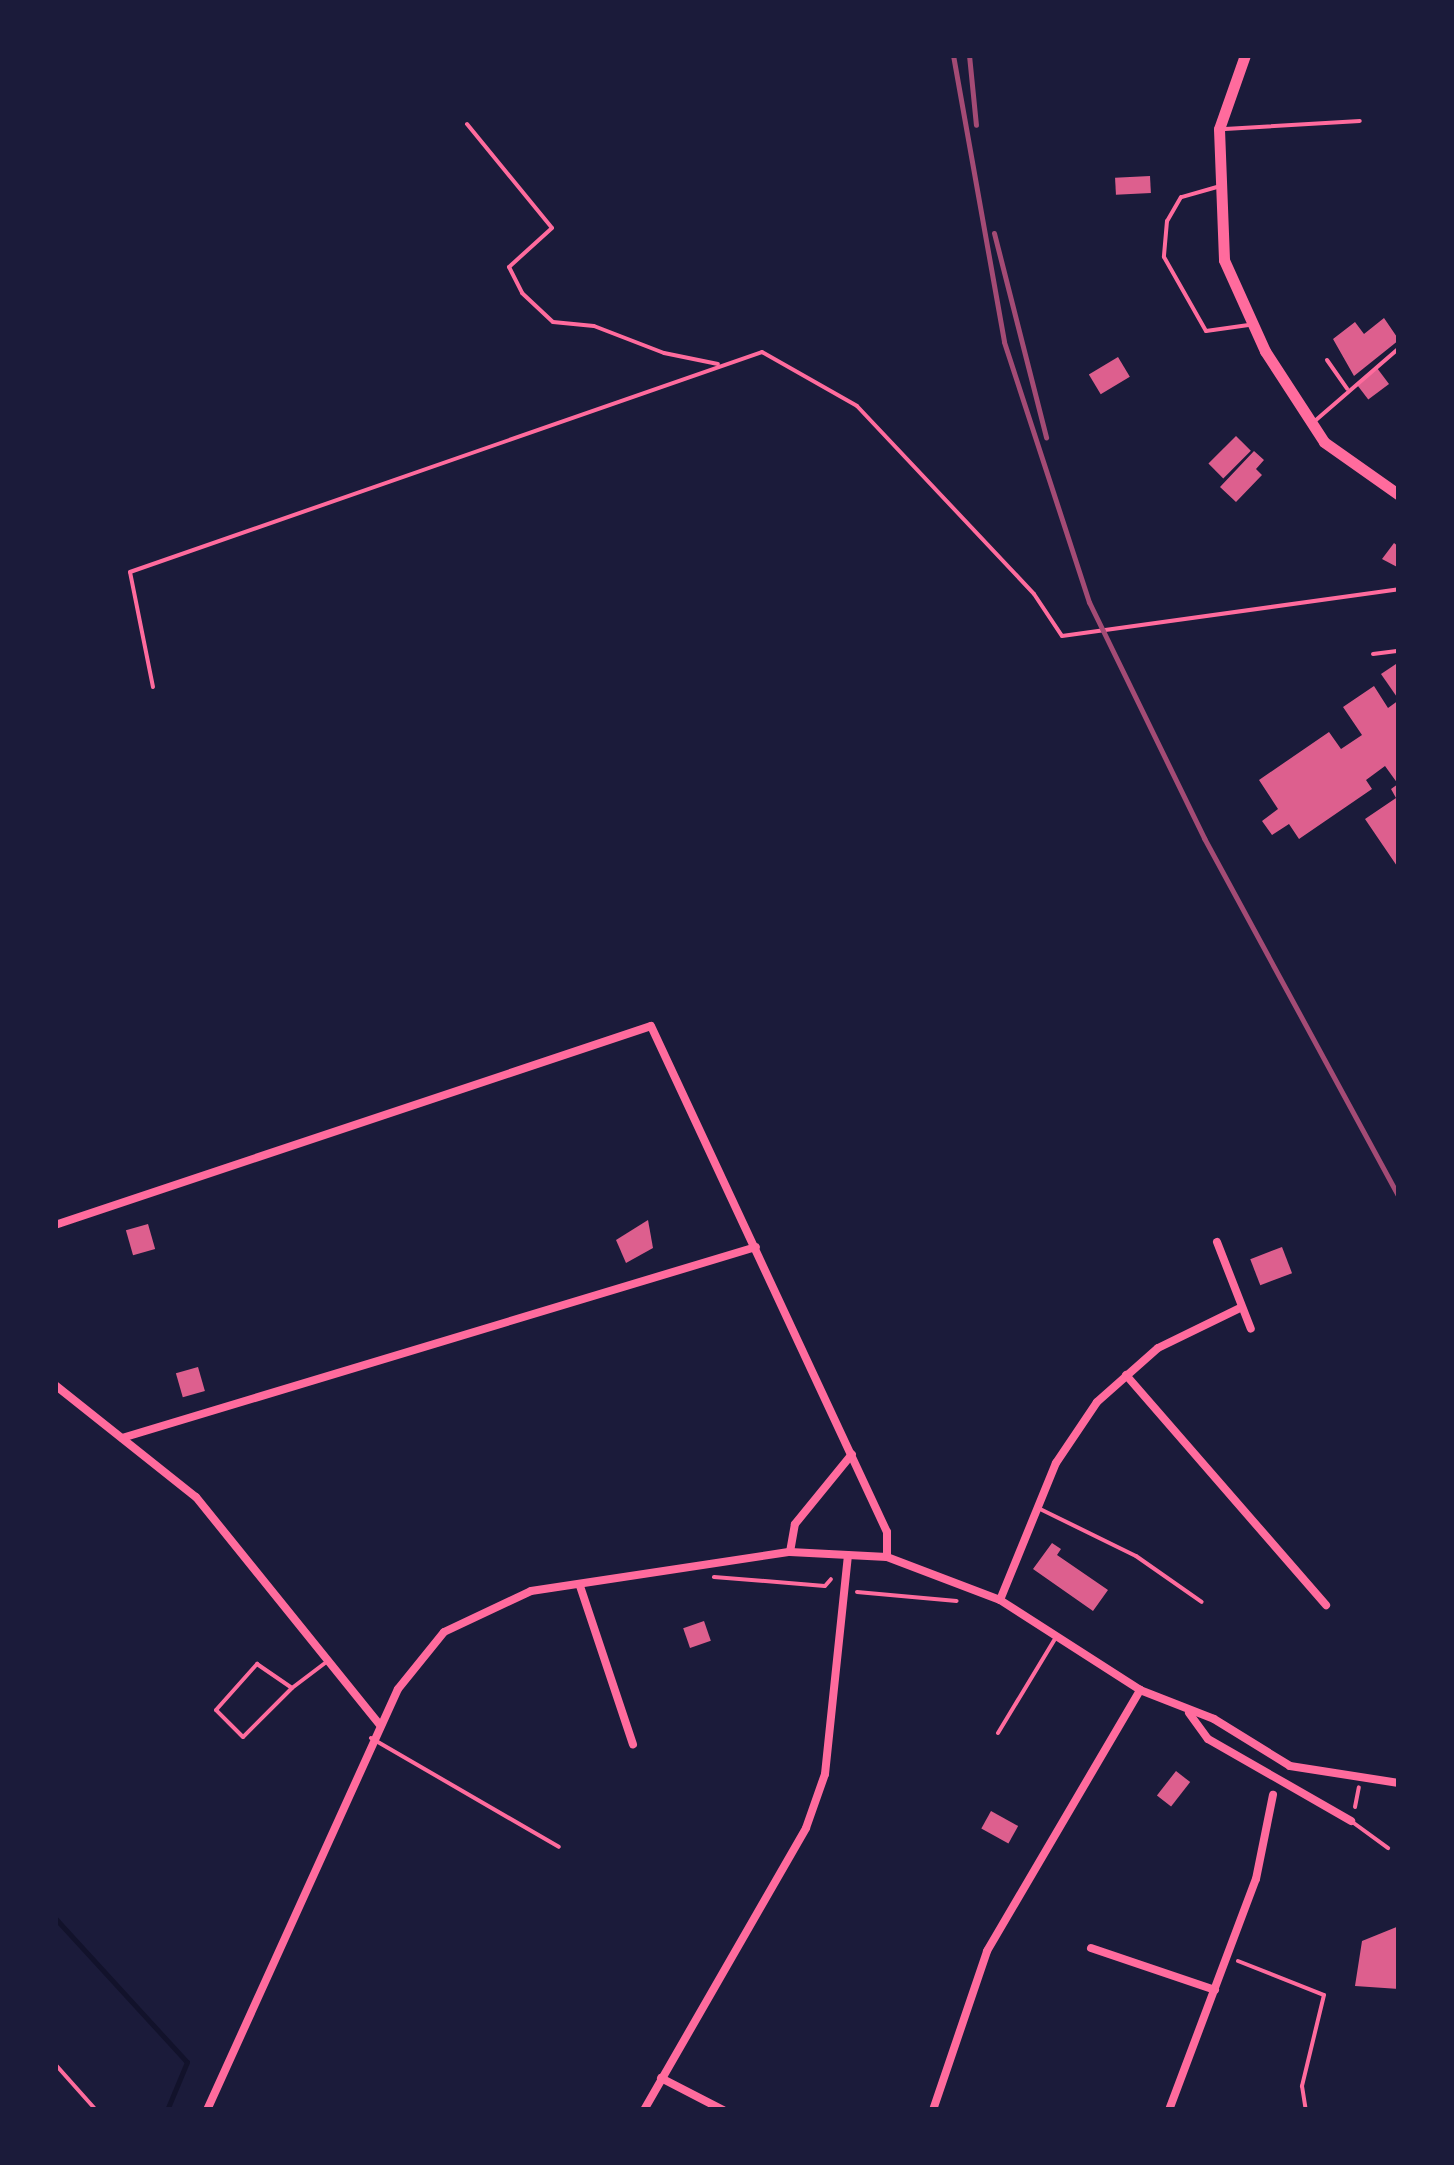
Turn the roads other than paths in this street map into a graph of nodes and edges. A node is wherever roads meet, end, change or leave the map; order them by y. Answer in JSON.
{"nodes":[{"id":1,"x":1245,"y":55,"type":"edge"},
{"id":2,"x":1360,"y":121,"type":"dead end"},
{"id":3,"x":467,"y":124,"type":"dead end"},
{"id":4,"x":1219,"y":128,"type":"junction"},
{"id":5,"x":1222,"y":186,"type":"junction"},
{"id":6,"x":1253,"y":324,"type":"junction"},
{"id":7,"x":1399,"y":348,"type":"edge"},
{"id":8,"x":1327,"y":360,"type":"dead end"},
{"id":9,"x":723,"y":364,"type":"junction"},
{"id":10,"x":1348,"y":389,"type":"junction"},
{"id":11,"x":1312,"y":424,"type":"junction"},
{"id":12,"x":1399,"y":496,"type":"edge"},
{"id":13,"x":1399,"y":589,"type":"edge"},
{"id":14,"x":1399,"y":651,"type":"edge"},
{"id":15,"x":1374,"y":654,"type":"dead end"},
{"id":16,"x":153,"y":687,"type":"dead end"},
{"id":17,"x":55,"y":1225,"type":"edge"},
{"id":18,"x":1217,"y":1242,"type":"dead end"},
{"id":19,"x":756,"y":1247,"type":"junction"},
{"id":20,"x":1240,"y":1308,"type":"junction"},
{"id":21,"x":1250,"y":1329,"type":"dead end"},
{"id":22,"x":1126,"y":1375,"type":"junction"},
{"id":23,"x":55,"y":1385,"type":"edge"},
{"id":24,"x":122,"y":1438,"type":"junction"},
{"id":25,"x":852,"y":1454,"type":"junction"},
{"id":26,"x":1038,"y":1508,"type":"junction"},
{"id":27,"x":790,"y":1552,"type":"junction"},
{"id":28,"x":848,"y":1555,"type":"junction"},
{"id":29,"x":887,"y":1557,"type":"junction"},
{"id":30,"x":580,"y":1586,"type":"junction"},
{"id":31,"x":1000,"y":1600,"type":"junction"},
{"id":32,"x":1202,"y":1602,"type":"dead end"},
{"id":33,"x":1326,"y":1605,"type":"dead end"},
{"id":34,"x":1058,"y":1634,"type":"junction"},
{"id":35,"x":324,"y":1663,"type":"junction"},
{"id":36,"x":292,"y":1688,"type":"junction"},
{"id":37,"x":1140,"y":1690,"type":"junction"},
{"id":38,"x":1189,"y":1713,"type":"junction"},
{"id":39,"x":378,"y":1724,"type":"junction"},
{"id":40,"x":998,"y":1733,"type":"dead end"},
{"id":41,"x":372,"y":1738,"type":"junction"},
{"id":42,"x":633,"y":1744,"type":"dead end"},
{"id":43,"x":1399,"y":1783,"type":"edge"},
{"id":44,"x":1273,"y":1795,"type":"dead end"},
{"id":45,"x":1352,"y":1822,"type":"joint"},
{"id":46,"x":559,"y":1847,"type":"dead end"},
{"id":47,"x":1388,"y":1848,"type":"dead end"},
{"id":48,"x":1091,"y":1948,"type":"dead end"},
{"id":49,"x":1216,"y":1990,"type":"junction"},
{"id":50,"x":661,"y":2078,"type":"junction"},
{"id":51,"x":207,"y":2110,"type":"edge"},
{"id":52,"x":644,"y":2110,"type":"edge"},
{"id":53,"x":723,"y":2110,"type":"edge"},
{"id":54,"x":934,"y":2110,"type":"edge"},
{"id":55,"x":1169,"y":2110,"type":"edge"}],
"edges":[{"from":1,"to":4,"type":"main road"},
{"from":2,"to":4,"type":"lane"},
{"from":3,"to":9,"type":"lane"},
{"from":4,"to":5,"type":"main road"},
{"from":5,"to":6,"type":"main road"},
{"from":5,"to":6,"type":"lane"},
{"from":6,"to":11,"type":"main road"},
{"from":7,"to":10,"type":"lane"},
{"from":8,"to":10,"type":"lane"},
{"from":9,"to":13,"type":"lane"},
{"from":9,"to":16,"type":"lane"},
{"from":10,"to":11,"type":"lane"},
{"from":11,"to":12,"type":"main road"},
{"from":14,"to":15,"type":"lane"},
{"from":17,"to":19,"type":"street"},
{"from":18,"to":20,"type":"street"},
{"from":19,"to":24,"type":"street"},
{"from":19,"to":25,"type":"street"},
{"from":20,"to":21,"type":"street"},
{"from":20,"to":22,"type":"street"},
{"from":22,"to":26,"type":"street"},
{"from":22,"to":33,"type":"street"},
{"from":23,"to":24,"type":"street"},
{"from":24,"to":35,"type":"street"},
{"from":25,"to":27,"type":"street"},
{"from":25,"to":29,"type":"street"},
{"from":26,"to":31,"type":"street"},
{"from":26,"to":32,"type":"lane"},
{"from":27,"to":28,"type":"street"},
{"from":27,"to":30,"type":"street"},
{"from":28,"to":29,"type":"street"},
{"from":28,"to":50,"type":"street"},
{"from":29,"to":31,"type":"street"},
{"from":30,"to":39,"type":"street"},
{"from":30,"to":42,"type":"street"},
{"from":31,"to":34,"type":"street"},
{"from":34,"to":37,"type":"street"},
{"from":34,"to":40,"type":"lane"},
{"from":35,"to":36,"type":"lane"},
{"from":35,"to":39,"type":"street"},
{"from":36,"to":36,"type":"lane"},
{"from":37,"to":38,"type":"street"},
{"from":37,"to":54,"type":"street"},
{"from":38,"to":43,"type":"street"},
{"from":38,"to":45,"type":"street"},
{"from":39,"to":41,"type":"street"},
{"from":41,"to":46,"type":"lane"},
{"from":41,"to":51,"type":"street"},
{"from":44,"to":49,"type":"street"},
{"from":45,"to":47,"type":"lane"},
{"from":48,"to":49,"type":"street"},
{"from":49,"to":55,"type":"street"},
{"from":50,"to":52,"type":"street"},
{"from":50,"to":53,"type":"street"}]}
